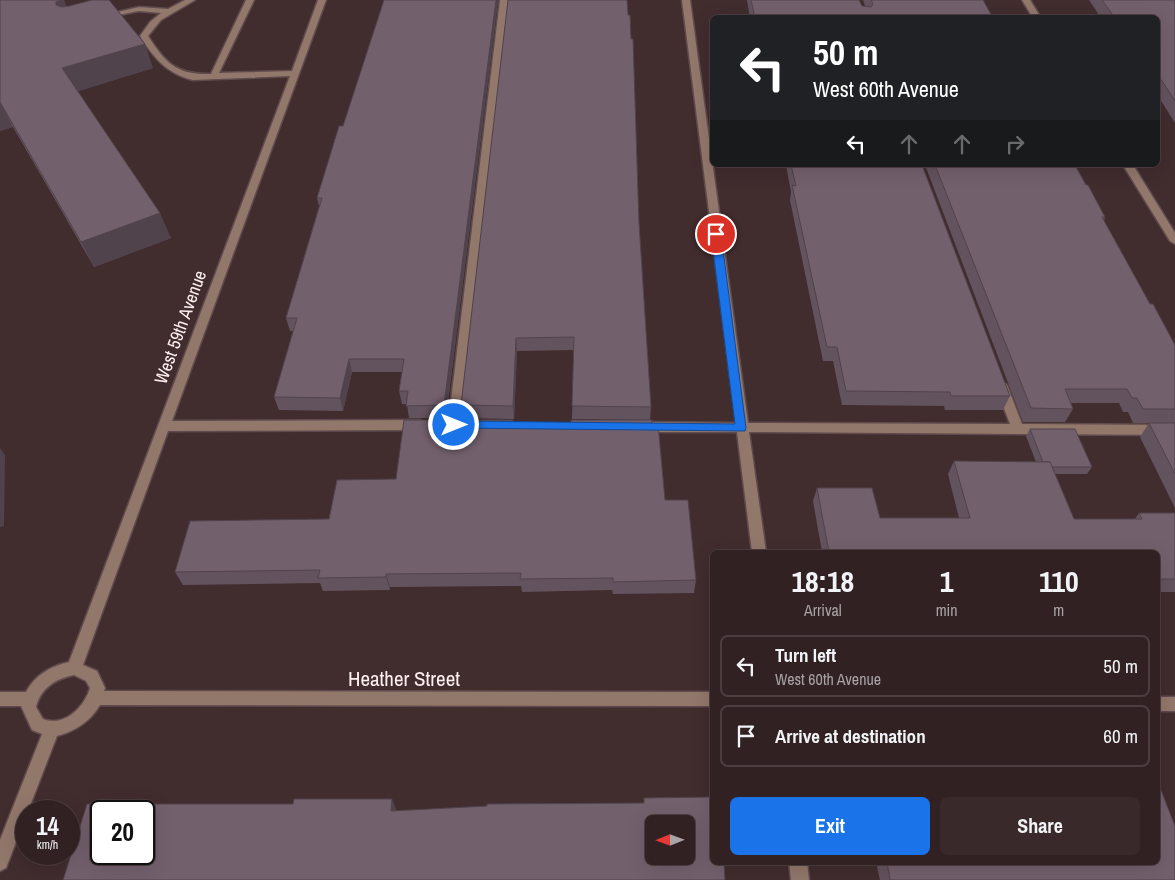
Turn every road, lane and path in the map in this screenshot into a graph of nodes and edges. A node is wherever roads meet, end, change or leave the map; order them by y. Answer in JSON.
{"nodes":[{"id":1,"x":192,"y":0,"type":"edge"},
{"id":2,"x":250,"y":0,"type":"edge"},
{"id":3,"x":322,"y":0,"type":"edge"},
{"id":4,"x":504,"y":0,"type":"edge"},
{"id":5,"x":686,"y":0,"type":"edge"},
{"id":6,"x":1026,"y":0,"type":"edge"},
{"id":7,"x":170,"y":11,"type":"junction"},
{"id":8,"x":1035,"y":15,"type":"edge"},
{"id":9,"x":96,"y":19,"type":"edge"},
{"id":10,"x":295,"y":73,"type":"junction"},
{"id":11,"x":214,"y":76,"type":"junction"},
{"id":12,"x":1129,"y":167,"type":"edge"},
{"id":13,"x":1175,"y":241,"type":"edge"},
{"id":14,"x":998,"y":374,"type":"edge"},
{"id":15,"x":164,"y":426,"type":"junction"},
{"id":16,"x":634,"y":427,"type":"edge"},
{"id":17,"x":741,"y":428,"type":"junction"},
{"id":18,"x":1018,"y":429,"type":"junction"},
{"id":19,"x":1175,"y":430,"type":"edge"},
{"id":20,"x":758,"y":550,"type":"edge"},
{"id":21,"x":74,"y":668,"type":"junction"},
{"id":22,"x":0,"y":698,"type":"edge"},
{"id":23,"x":95,"y":698,"type":"junction"},
{"id":24,"x":30,"y":699,"type":"junction"},
{"id":25,"x":710,"y":699,"type":"edge"},
{"id":26,"x":1160,"y":704,"type":"edge"},
{"id":27,"x":1175,"y":705,"type":"edge"},
{"id":28,"x":52,"y":729,"type":"junction"},
{"id":29,"x":0,"y":862,"type":"edge"},
{"id":30,"x":798,"y":865,"type":"edge"},
{"id":31,"x":800,"y":880,"type":"edge"}],
"edges":[{"from":1,"to":7,"type":"street"},
{"from":2,"to":11,"type":"street"},
{"from":3,"to":10,"type":"street","name":"West 59th Avenue"},
{"from":4,"to":15,"type":"street"},
{"from":5,"to":17,"type":"street"},
{"from":6,"to":8,"type":"street"},
{"from":7,"to":9,"type":"street"},
{"from":7,"to":11,"type":"street"},
{"from":10,"to":11,"type":"street"},
{"from":10,"to":15,"type":"street","name":"West 59th Avenue"},
{"from":12,"to":13,"type":"street"},
{"from":14,"to":18,"type":"street"},
{"from":15,"to":21,"type":"street","name":"West 59th Avenue"},
{"from":16,"to":17,"type":"street"},
{"from":17,"to":18,"type":"street"},
{"from":17,"to":20,"type":"street"},
{"from":18,"to":19,"type":"street"},
{"from":21,"to":23,"type":"street"},
{"from":21,"to":24,"type":"street"},
{"from":22,"to":24,"type":"street"},
{"from":23,"to":25,"type":"street","name":"Heather Street"},
{"from":23,"to":28,"type":"street"},
{"from":24,"to":28,"type":"street"},
{"from":26,"to":27,"type":"street"},
{"from":28,"to":29,"type":"street"},
{"from":30,"to":31,"type":"street"}]}
